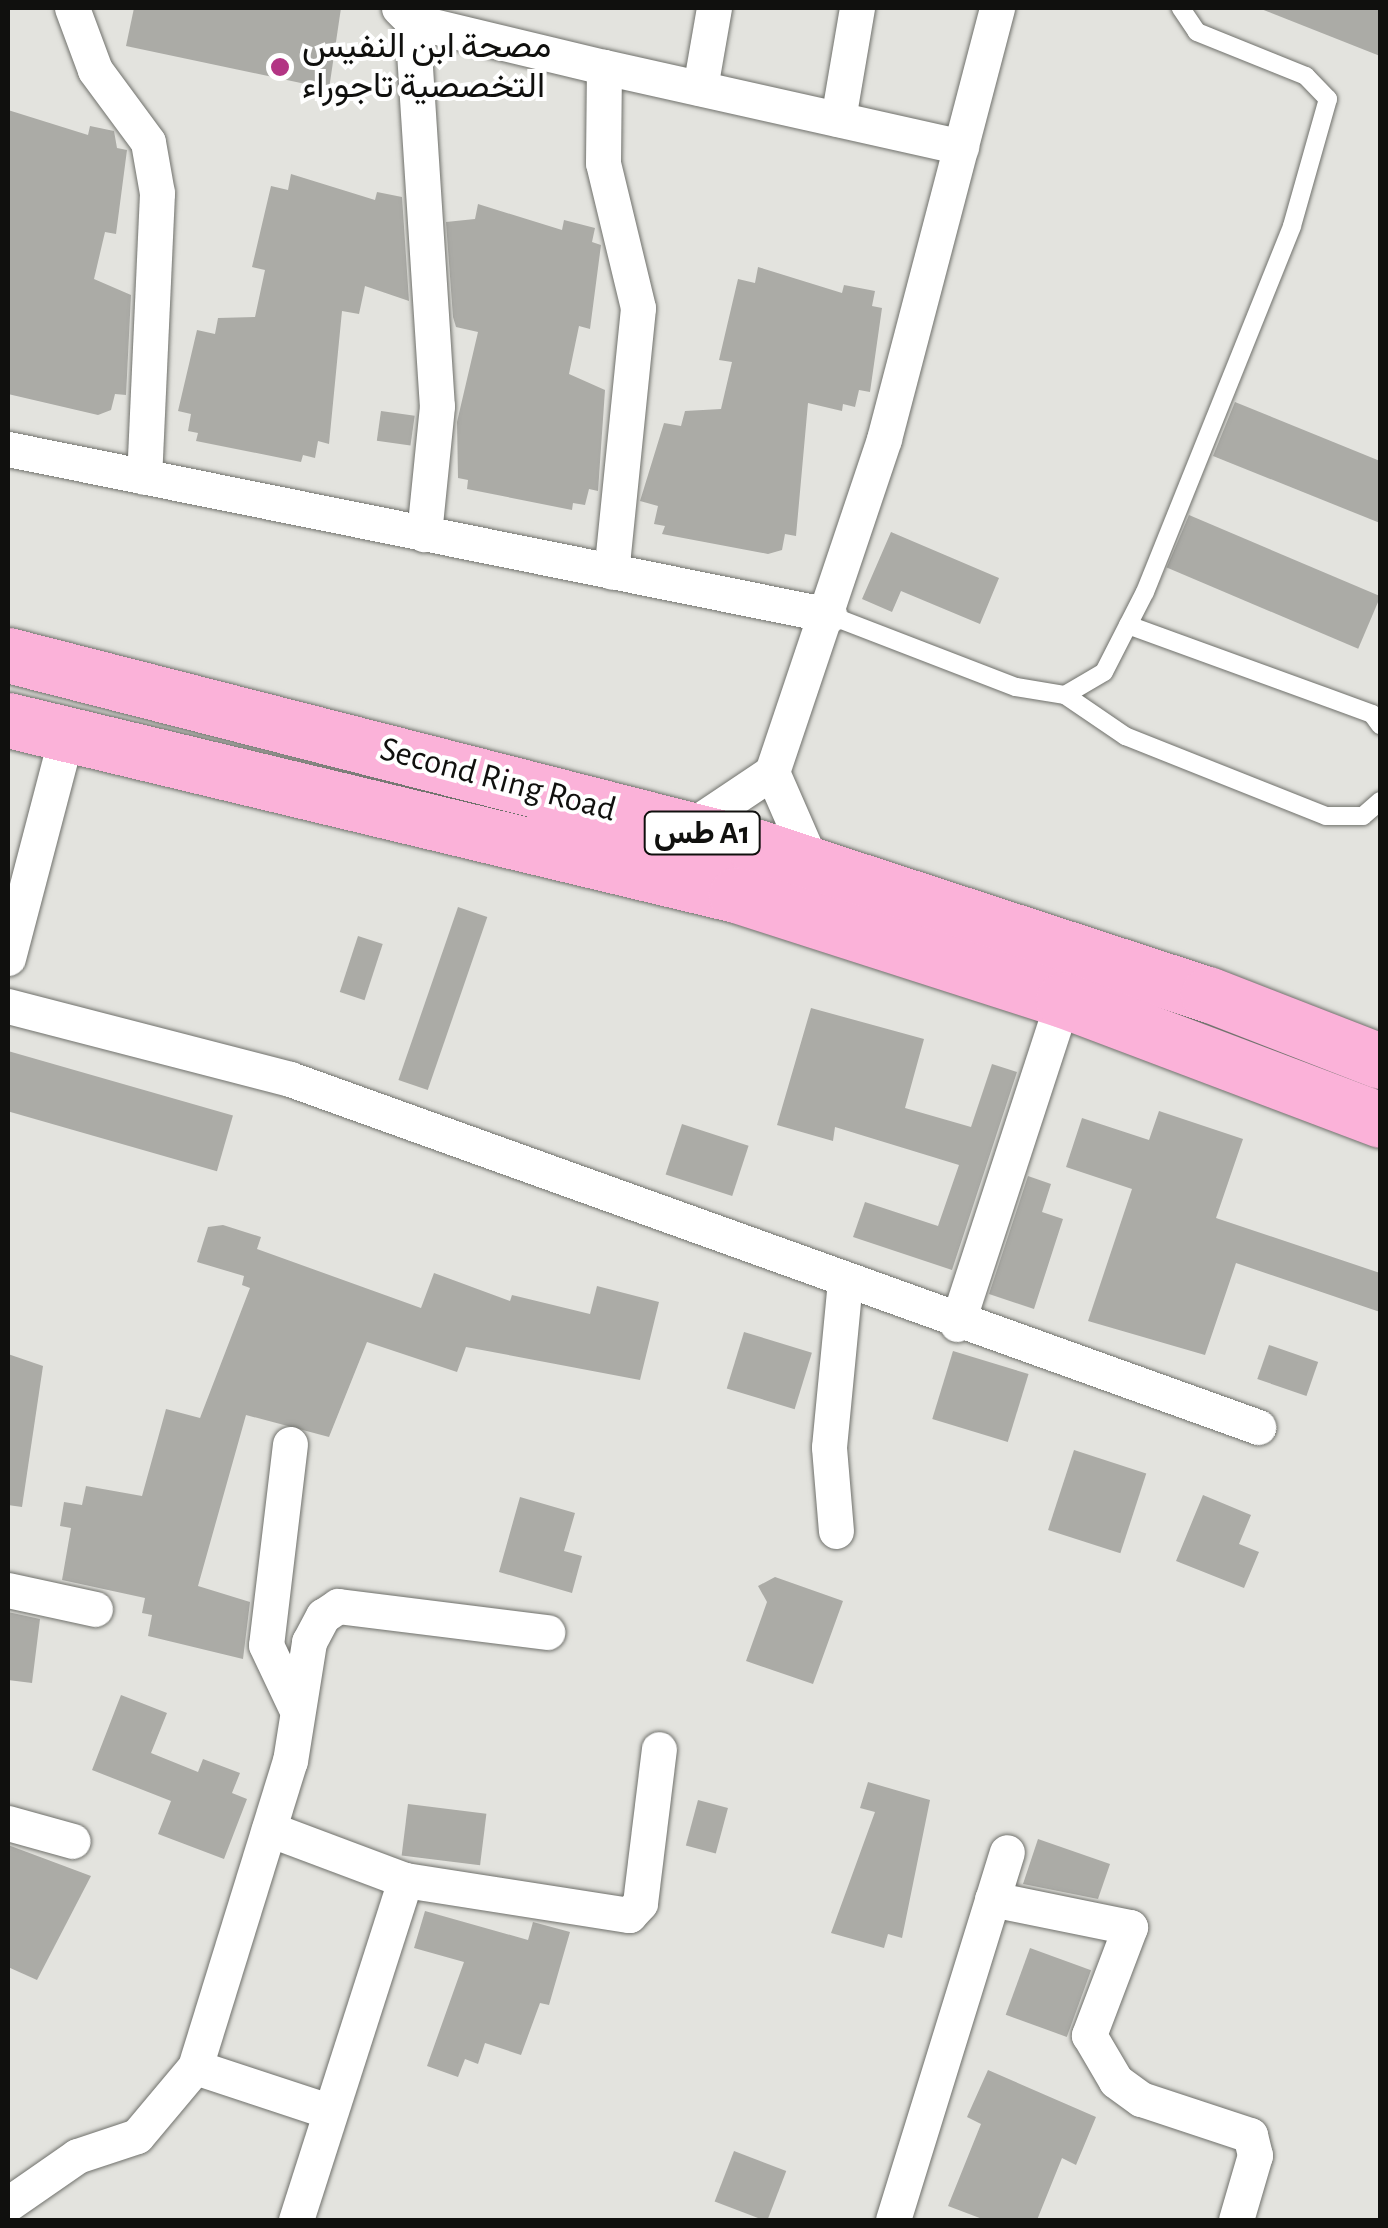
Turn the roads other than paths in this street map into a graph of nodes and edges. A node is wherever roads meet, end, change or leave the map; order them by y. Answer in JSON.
{"nodes":[{"id":1,"x":72,"y":8,"type":"edge"},
{"id":2,"x":714,"y":8,"type":"edge"},
{"id":3,"x":857,"y":8,"type":"edge"},
{"id":4,"x":998,"y":8,"type":"edge"},
{"id":5,"x":1181,"y":8,"type":"edge"},
{"id":6,"x":406,"y":14,"type":"edge"},
{"id":7,"x":604,"y":66,"type":"junction"},
{"id":8,"x":700,"y":88,"type":"junction"},
{"id":9,"x":838,"y":119,"type":"junction"},
{"id":10,"x":961,"y":147,"type":"junction"},
{"id":11,"x":8,"y":449,"type":"edge"},
{"id":12,"x":144,"y":477,"type":"junction"},
{"id":13,"x":424,"y":534,"type":"junction"},
{"id":14,"x":611,"y":572,"type":"junction"},
{"id":15,"x":829,"y":615,"type":"junction"},
{"id":16,"x":1128,"y":625,"type":"junction"},
{"id":17,"x":8,"y":655,"type":"edge"},
{"id":18,"x":1065,"y":695,"type":"junction"},
{"id":19,"x":8,"y":720,"type":"edge"},
{"id":20,"x":1380,"y":726,"type":"edge"},
{"id":21,"x":68,"y":733,"type":"junction"},
{"id":22,"x":772,"y":772,"type":"junction"},
{"id":23,"x":1380,"y":801,"type":"edge"},
{"id":24,"x":687,"y":829,"type":"junction"},
{"id":25,"x":813,"y":866,"type":"junction"},
{"id":26,"x":8,"y":958,"type":"edge"},
{"id":27,"x":1063,"y":1000,"type":"junction"},
{"id":28,"x":8,"y":1006,"type":"edge"},
{"id":29,"x":1380,"y":1061,"type":"edge"},
{"id":30,"x":1380,"y":1120,"type":"edge"},
{"id":31,"x":844,"y":1281,"type":"junction"},
{"id":32,"x":956,"y":1324,"type":"junction"},
{"id":33,"x":1258,"y":1427,"type":"dead end"},
{"id":34,"x":290,"y":1444,"type":"dead end"},
{"id":35,"x":836,"y":1530,"type":"dead end"},
{"id":36,"x":8,"y":1590,"type":"edge"},
{"id":37,"x":96,"y":1610,"type":"dead end"},
{"id":38,"x":547,"y":1632,"type":"dead end"},
{"id":39,"x":295,"y":1706,"type":"junction"},
{"id":40,"x":659,"y":1749,"type":"dead end"},
{"id":41,"x":8,"y":1823,"type":"edge"},
{"id":42,"x":269,"y":1829,"type":"junction"},
{"id":43,"x":73,"y":1841,"type":"dead end"},
{"id":44,"x":1007,"y":1852,"type":"dead end"},
{"id":45,"x":405,"y":1880,"type":"junction"},
{"id":46,"x":992,"y":1900,"type":"junction"},
{"id":47,"x":195,"y":2068,"type":"junction"},
{"id":48,"x":328,"y":2111,"type":"junction"},
{"id":49,"x":8,"y":2204,"type":"edge"},
{"id":50,"x":296,"y":2220,"type":"edge"},
{"id":51,"x":894,"y":2220,"type":"edge"},
{"id":52,"x":1236,"y":2220,"type":"edge"}],
"edges":[{"from":1,"to":12,"type":"street"},
{"from":2,"to":8,"type":"street"},
{"from":3,"to":9,"type":"street"},
{"from":4,"to":10,"type":"street"},
{"from":5,"to":16,"type":"lane"},
{"from":6,"to":7,"type":"street"},
{"from":6,"to":13,"type":"street"},
{"from":7,"to":8,"type":"street"},
{"from":7,"to":14,"type":"street"},
{"from":8,"to":9,"type":"street"},
{"from":9,"to":10,"type":"street"},
{"from":10,"to":15,"type":"street"},
{"from":11,"to":12,"type":"street"},
{"from":12,"to":13,"type":"street"},
{"from":13,"to":14,"type":"street"},
{"from":14,"to":15,"type":"street"},
{"from":15,"to":18,"type":"lane"},
{"from":15,"to":22,"type":"street"},
{"from":16,"to":18,"type":"lane"},
{"from":16,"to":20,"type":"lane"},
{"from":17,"to":24,"type":"highway","name":"Second Ring Road","number":"طس A1"},
{"from":18,"to":23,"type":"lane"},
{"from":19,"to":21,"type":"highway","name":"Second Ring Road","number":"طس A1"},
{"from":21,"to":26,"type":"street"},
{"from":21,"to":27,"type":"highway","name":"Second Ring Road","number":"طس A1"},
{"from":22,"to":24,"type":"street"},
{"from":22,"to":25,"type":"street"},
{"from":24,"to":25,"type":"highway","name":"Second Ring Road","number":"طس A1"},
{"from":25,"to":29,"type":"highway","name":"Second Ring Road","number":"طس A1"},
{"from":27,"to":30,"type":"highway","name":"Second Ring Road","number":"طس A1"},
{"from":27,"to":32,"type":"street"},
{"from":28,"to":31,"type":"street"},
{"from":31,"to":32,"type":"street"},
{"from":31,"to":35,"type":"street"},
{"from":32,"to":33,"type":"street"},
{"from":34,"to":39,"type":"street"},
{"from":36,"to":37,"type":"street"},
{"from":38,"to":39,"type":"street"},
{"from":39,"to":42,"type":"street"},
{"from":40,"to":45,"type":"street"},
{"from":41,"to":43,"type":"street"},
{"from":42,"to":45,"type":"street"},
{"from":42,"to":47,"type":"street"},
{"from":44,"to":46,"type":"street"},
{"from":45,"to":48,"type":"street"},
{"from":46,"to":51,"type":"street"},
{"from":46,"to":52,"type":"street"},
{"from":47,"to":48,"type":"street"},
{"from":47,"to":49,"type":"street"},
{"from":48,"to":50,"type":"street"}]}
